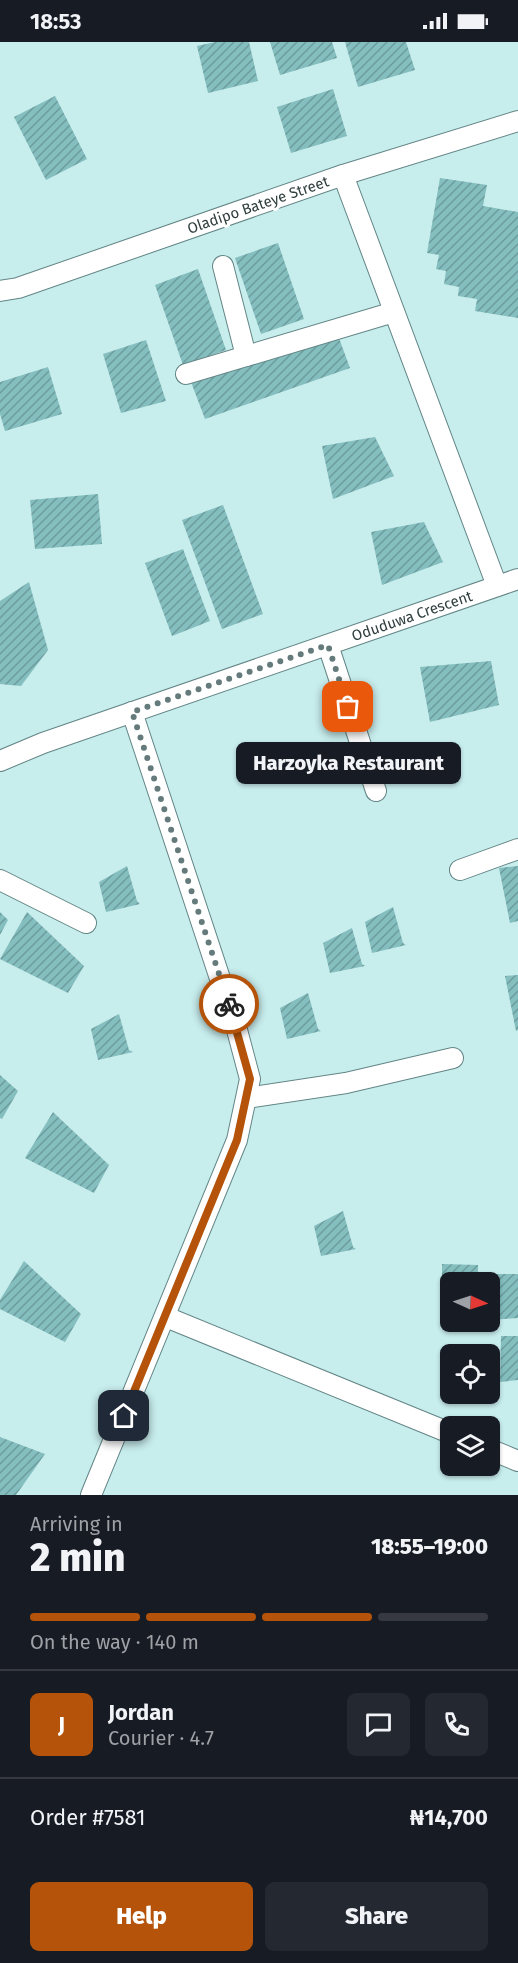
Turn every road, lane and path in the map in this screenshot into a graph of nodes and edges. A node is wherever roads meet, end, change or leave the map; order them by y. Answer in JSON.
{"nodes":[{"id":1,"x":518,"y":121,"type":"edge"},
{"id":2,"x":343,"y":175,"type":"junction"},
{"id":3,"x":223,"y":266,"type":"dead end"},
{"id":4,"x":0,"y":291,"type":"edge"},
{"id":5,"x":394,"y":312,"type":"junction"},
{"id":6,"x":246,"y":356,"type":"junction"},
{"id":7,"x":186,"y":374,"type":"dead end"},
{"id":8,"x":512,"y":584,"type":"edge"},
{"id":9,"x":328,"y":645,"type":"junction"},
{"id":10,"x":132,"y":712,"type":"junction"},
{"id":11,"x":0,"y":761,"type":"edge"},
{"id":12,"x":376,"y":791,"type":"dead end"},
{"id":13,"x":518,"y":849,"type":"edge"},
{"id":14,"x":460,"y":870,"type":"dead end"},
{"id":15,"x":0,"y":880,"type":"edge"},
{"id":16,"x":86,"y":923,"type":"dead end"},
{"id":17,"x":453,"y":1058,"type":"dead end"},
{"id":18,"x":247,"y":1098,"type":"junction"},
{"id":19,"x":166,"y":1317,"type":"junction"},
{"id":20,"x":440,"y":1429,"type":"edge"},
{"id":21,"x":500,"y":1454,"type":"edge"},
{"id":22,"x":518,"y":1461,"type":"edge"},
{"id":23,"x":91,"y":1495,"type":"edge"}],
"edges":[{"from":1,"to":2,"type":"street","name":"Oladipo Bateye Street"},
{"from":2,"to":4,"type":"street","name":"Oladipo Bateye Street"},
{"from":2,"to":5,"type":"street"},
{"from":3,"to":6,"type":"street"},
{"from":5,"to":6,"type":"street"},
{"from":5,"to":8,"type":"street"},
{"from":6,"to":7,"type":"street"},
{"from":8,"to":9,"type":"street","name":"Oduduwa Crescent"},
{"from":9,"to":10,"type":"street","name":"Oduduwa Crescent"},
{"from":9,"to":12,"type":"street"},
{"from":10,"to":11,"type":"street","name":"Oduduwa Crescent"},
{"from":10,"to":18,"type":"street"},
{"from":13,"to":14,"type":"street"},
{"from":15,"to":16,"type":"street"},
{"from":17,"to":18,"type":"street"},
{"from":18,"to":19,"type":"street"},
{"from":19,"to":20,"type":"street"},
{"from":19,"to":23,"type":"street"},
{"from":21,"to":22,"type":"street"}]}
